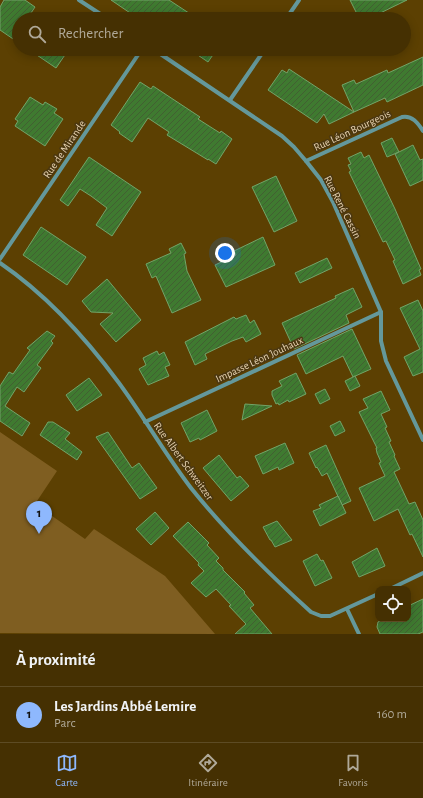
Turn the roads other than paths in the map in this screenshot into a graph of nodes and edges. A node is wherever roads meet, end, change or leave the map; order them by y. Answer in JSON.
{"nodes":[{"id":1,"x":80,"y":0,"type":"edge"},
{"id":2,"x":299,"y":0,"type":"edge"},
{"id":3,"x":98,"y":12,"type":"edge"},
{"id":4,"x":291,"y":12,"type":"edge"},
{"id":5,"x":137,"y":56,"type":"edge"},
{"id":6,"x":163,"y":56,"type":"edge"},
{"id":7,"x":260,"y":56,"type":"edge"},
{"id":8,"x":230,"y":100,"type":"junction"},
{"id":9,"x":423,"y":131,"type":"edge"},
{"id":10,"x":306,"y":161,"type":"junction"},
{"id":11,"x":0,"y":259,"type":"edge"},
{"id":12,"x":0,"y":263,"type":"edge"},
{"id":13,"x":381,"y":312,"type":"junction"},
{"id":14,"x":145,"y":422,"type":"junction"},
{"id":15,"x":423,"y":440,"type":"edge"},
{"id":16,"x":423,"y":573,"type":"edge"},
{"id":17,"x":396,"y":586,"type":"edge"},
{"id":18,"x":375,"y":595,"type":"edge"},
{"id":19,"x":347,"y":609,"type":"junction"},
{"id":20,"x":359,"y":634,"type":"edge"}],
"edges":[{"from":1,"to":3,"type":"street"},
{"from":2,"to":4,"type":"street"},
{"from":5,"to":11,"type":"street","name":"Rue de Mirande"},
{"from":6,"to":8,"type":"street","name":"Rue René Cassin"},
{"from":7,"to":8,"type":"street"},
{"from":8,"to":10,"type":"street","name":"Rue René Cassin"},
{"from":9,"to":10,"type":"street","name":"Rue Léon Bourgeois"},
{"from":10,"to":13,"type":"street","name":"Rue René Cassin"},
{"from":12,"to":14,"type":"street","name":"Rue Albert Schweitzer"},
{"from":13,"to":14,"type":"street","name":"Impasse Léon Jouhaux"},
{"from":13,"to":15,"type":"street","name":"Rue René Cassin"},
{"from":14,"to":19,"type":"street","name":"Rue Albert Schweitzer"},
{"from":16,"to":17,"type":"street"},
{"from":18,"to":19,"type":"street","name":"Rue Albert Schweitzer"},
{"from":19,"to":20,"type":"street"}]}
